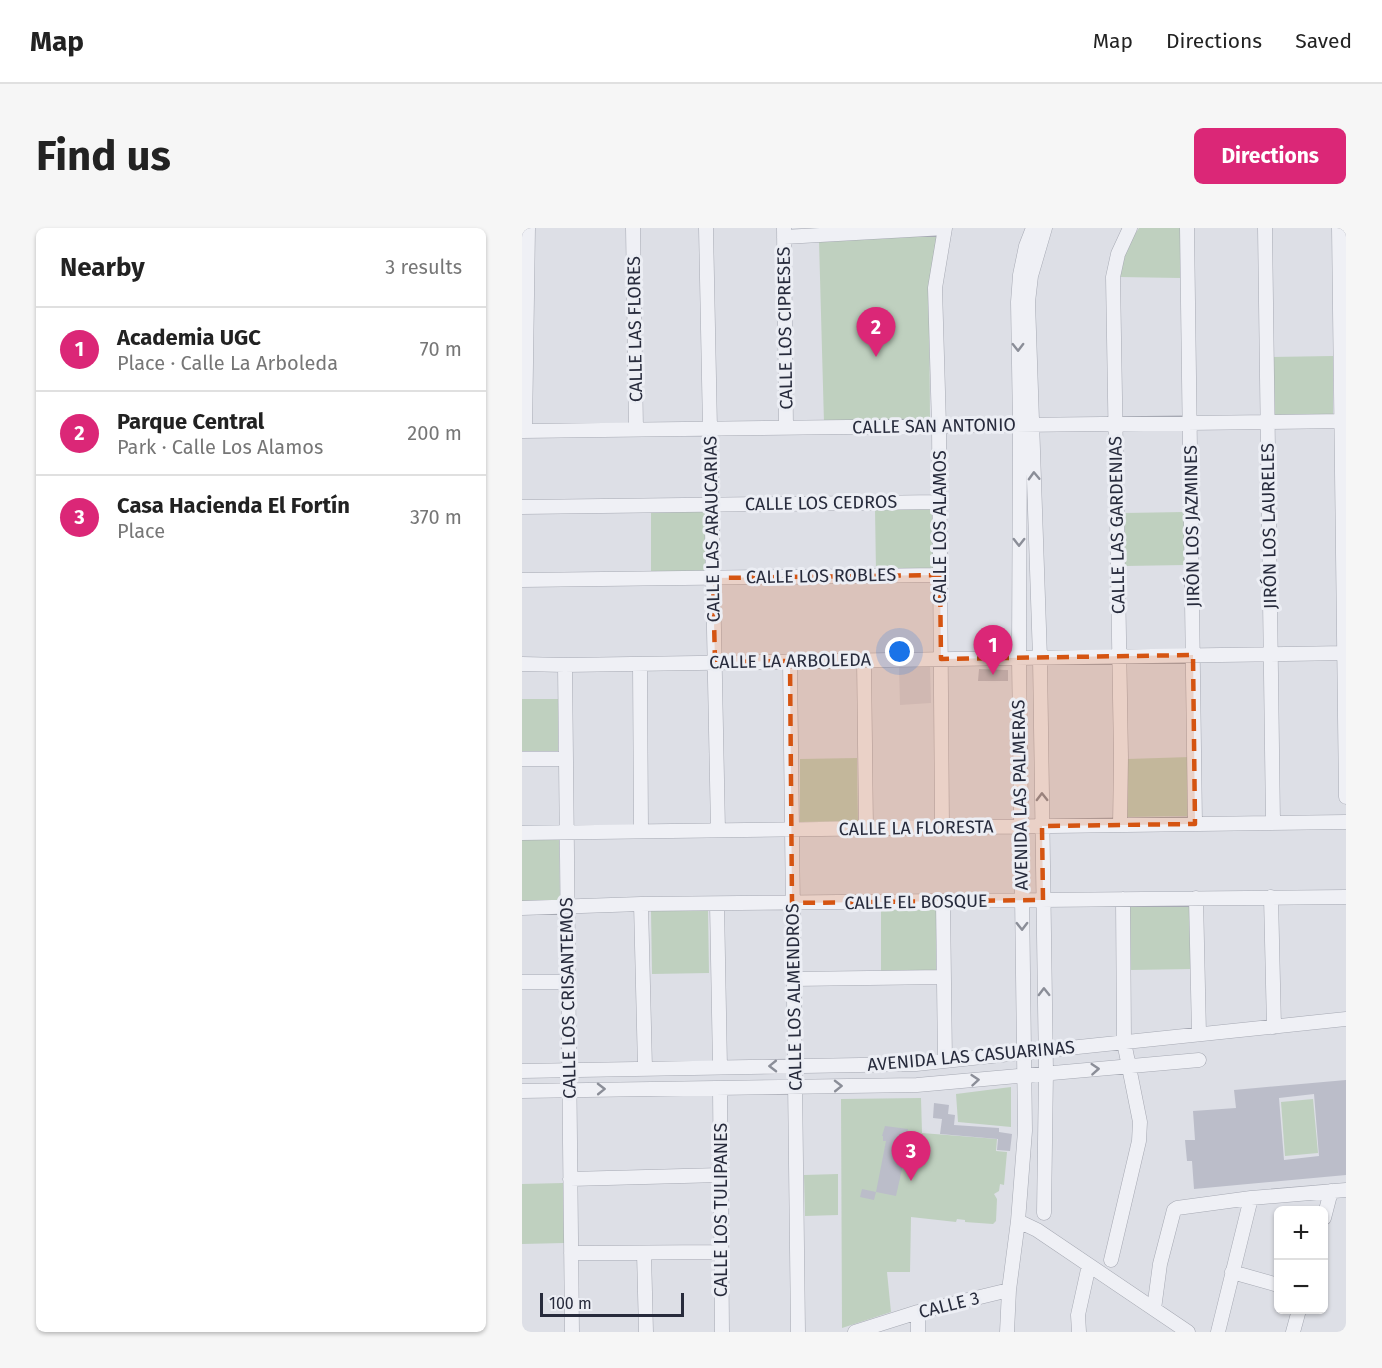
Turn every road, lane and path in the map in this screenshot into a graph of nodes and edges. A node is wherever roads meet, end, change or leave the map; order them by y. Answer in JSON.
{"nodes":[{"id":1,"x":528,"y":228,"type":"edge"},
{"id":2,"x":633,"y":228,"type":"edge"},
{"id":3,"x":706,"y":228,"type":"edge"},
{"id":4,"x":945,"y":228,"type":"edge"},
{"id":5,"x":1033,"y":228,"type":"edge"},
{"id":6,"x":1045,"y":228,"type":"edge"},
{"id":7,"x":1130,"y":228,"type":"edge"},
{"id":8,"x":1187,"y":228,"type":"edge"},
{"id":9,"x":1265,"y":228,"type":"edge"},
{"id":10,"x":1339,"y":228,"type":"edge"},
{"id":11,"x":784,"y":232,"type":"edge"},
{"id":12,"x":1342,"y":273,"type":"edge"},
{"id":13,"x":1343,"y":347,"type":"edge"},
{"id":14,"x":1268,"y":422,"type":"junction"},
{"id":15,"x":1344,"y":422,"type":"edge"},
{"id":16,"x":1190,"y":423,"type":"junction"},
{"id":17,"x":1115,"y":424,"type":"junction"},
{"id":18,"x":1026,"y":425,"type":"junction"},
{"id":19,"x":939,"y":426,"type":"junction"},
{"id":20,"x":786,"y":428,"type":"junction"},
{"id":21,"x":710,"y":429,"type":"junction"},
{"id":22,"x":636,"y":430,"type":"junction"},
{"id":23,"x":523,"y":431,"type":"edge"},
{"id":24,"x":1344,"y":496,"type":"edge"},
{"id":25,"x":940,"y":502,"type":"junction"},
{"id":26,"x":712,"y":505,"type":"junction"},
{"id":27,"x":522,"y":507,"type":"edge"},
{"id":28,"x":940,"y":575,"type":"junction"},
{"id":29,"x":713,"y":578,"type":"junction"},
{"id":30,"x":522,"y":580,"type":"edge"},
{"id":31,"x":1345,"y":653,"type":"edge"},
{"id":32,"x":1270,"y":654,"type":"junction"},
{"id":33,"x":1194,"y":655,"type":"junction"},
{"id":34,"x":1120,"y":657,"type":"junction"},
{"id":35,"x":1019,"y":658,"type":"junction"},
{"id":36,"x":1040,"y":658,"type":"junction"},
{"id":37,"x":941,"y":659,"type":"junction"},
{"id":38,"x":864,"y":660,"type":"junction"},
{"id":39,"x":790,"y":661,"type":"junction"},
{"id":40,"x":715,"y":662,"type":"junction"},
{"id":41,"x":522,"y":664,"type":"edge"},
{"id":42,"x":640,"y":664,"type":"junction"},
{"id":43,"x":565,"y":665,"type":"junction"},
{"id":44,"x":1346,"y":728,"type":"edge"},
{"id":45,"x":522,"y":759,"type":"edge"},
{"id":46,"x":566,"y":759,"type":"junction"},
{"id":47,"x":1346,"y":797,"type":"edge"},
{"id":48,"x":1346,"y":822,"type":"edge"},
{"id":49,"x":1273,"y":823,"type":"junction"},
{"id":50,"x":1195,"y":824,"type":"junction"},
{"id":51,"x":1120,"y":825,"type":"junction"},
{"id":52,"x":1021,"y":826,"type":"junction"},
{"id":53,"x":1042,"y":826,"type":"junction"},
{"id":54,"x":942,"y":827,"type":"junction"},
{"id":55,"x":866,"y":828,"type":"junction"},
{"id":56,"x":792,"y":829,"type":"junction"},
{"id":57,"x":718,"y":830,"type":"junction"},
{"id":58,"x":641,"y":831,"type":"junction"},
{"id":59,"x":522,"y":832,"type":"edge"},
{"id":60,"x":566,"y":832,"type":"junction"},
{"id":61,"x":1271,"y":897,"type":"junction"},
{"id":62,"x":1346,"y":897,"type":"edge"},
{"id":63,"x":1196,"y":898,"type":"junction"},
{"id":64,"x":1123,"y":899,"type":"junction"},
{"id":65,"x":1022,"y":900,"type":"junction"},
{"id":66,"x":1043,"y":900,"type":"junction"},
{"id":67,"x":943,"y":902,"type":"junction"},
{"id":68,"x":792,"y":903,"type":"junction"},
{"id":69,"x":641,"y":904,"type":"junction"},
{"id":70,"x":717,"y":904,"type":"junction"},
{"id":71,"x":567,"y":906,"type":"junction"},
{"id":72,"x":522,"y":908,"type":"edge"},
{"id":73,"x":944,"y":977,"type":"junction"},
{"id":74,"x":793,"y":979,"type":"junction"},
{"id":75,"x":522,"y":982,"type":"edge"},
{"id":76,"x":568,"y":982,"type":"junction"},
{"id":77,"x":1346,"y":1019,"type":"edge"},
{"id":78,"x":1274,"y":1027,"type":"junction"},
{"id":79,"x":1199,"y":1034,"type":"junction"},
{"id":80,"x":1124,"y":1042,"type":"junction"},
{"id":81,"x":1045,"y":1050,"type":"junction"},
{"id":82,"x":1024,"y":1053,"type":"junction"},
{"id":83,"x":1199,"y":1060,"type":"dead end"},
{"id":84,"x":945,"y":1061,"type":"junction"},
{"id":85,"x":795,"y":1066,"type":"junction"},
{"id":86,"x":1130,"y":1066,"type":"junction"},
{"id":87,"x":720,"y":1067,"type":"junction"},
{"id":88,"x":645,"y":1068,"type":"junction"},
{"id":89,"x":569,"y":1069,"type":"junction"},
{"id":90,"x":522,"y":1071,"type":"edge"},
{"id":91,"x":1046,"y":1072,"type":"junction"},
{"id":92,"x":1024,"y":1076,"type":"junction"},
{"id":93,"x":796,"y":1087,"type":"junction"},
{"id":94,"x":720,"y":1088,"type":"junction"},
{"id":95,"x":522,"y":1090,"type":"edge"},
{"id":96,"x":569,"y":1090,"type":"junction"},
{"id":97,"x":721,"y":1175,"type":"junction"},
{"id":98,"x":570,"y":1179,"type":"junction"},
{"id":99,"x":1346,"y":1190,"type":"edge"},
{"id":100,"x":1331,"y":1191,"type":"junction"},
{"id":101,"x":1251,"y":1198,"type":"junction"},
{"id":102,"x":1327,"y":1206,"type":"edge"},
{"id":103,"x":1044,"y":1213,"type":"dead end"},
{"id":104,"x":1018,"y":1221,"type":"junction"},
{"id":105,"x":721,"y":1252,"type":"junction"},
{"id":106,"x":571,"y":1253,"type":"junction"},
{"id":107,"x":644,"y":1253,"type":"junction"},
{"id":108,"x":1111,"y":1260,"type":"dead end"},
{"id":109,"x":1089,"y":1265,"type":"junction"},
{"id":110,"x":1232,"y":1272,"type":"junction"},
{"id":111,"x":1274,"y":1284,"type":"edge"},
{"id":112,"x":1009,"y":1290,"type":"junction"},
{"id":113,"x":1154,"y":1309,"type":"junction"},
{"id":114,"x":918,"y":1312,"type":"junction"},
{"id":115,"x":1298,"y":1314,"type":"edge"},
{"id":116,"x":859,"y":1331,"type":"edge"},
{"id":117,"x":573,"y":1332,"type":"edge"},
{"id":118,"x":646,"y":1332,"type":"edge"},
{"id":119,"x":722,"y":1332,"type":"edge"},
{"id":120,"x":798,"y":1332,"type":"edge"},
{"id":121,"x":918,"y":1332,"type":"edge"},
{"id":122,"x":1007,"y":1332,"type":"edge"},
{"id":123,"x":1079,"y":1332,"type":"edge"},
{"id":124,"x":1188,"y":1332,"type":"edge"},
{"id":125,"x":1218,"y":1332,"type":"edge"},
{"id":126,"x":1293,"y":1332,"type":"edge"}],
"edges":[{"from":1,"to":23,"type":"street"},
{"from":2,"to":22,"type":"street","name":"CALLE LAS FLORES"},
{"from":3,"to":21,"type":"street","name":"CALLE LAS ARAUCARIAS"},
{"from":4,"to":11,"type":"street"},
{"from":4,"to":19,"type":"street","name":"CALLE LOS ALAMOS"},
{"from":5,"to":18,"type":"street","name":"AVENIDA LAS PALMERAS","one_way":true},
{"from":6,"to":18,"type":"street","name":"AVENIDA LAS PALMERAS"},
{"from":7,"to":17,"type":"street","name":"CALLE LAS GARDENIAS"},
{"from":8,"to":16,"type":"street","name":"JIRÓN LOS JAZMINES"},
{"from":9,"to":14,"type":"street","name":"JIRÓN LOS LAURELES"},
{"from":10,"to":12,"type":"street"},
{"from":11,"to":20,"type":"street","name":"CALLE LOS CIPRESES"},
{"from":12,"to":13,"type":"street"},
{"from":13,"to":15,"type":"street"},
{"from":14,"to":15,"type":"street","name":"CALLE SAN ANTONIO"},
{"from":14,"to":16,"type":"street","name":"CALLE SAN ANTONIO"},
{"from":14,"to":32,"type":"street","name":"JIRÓN LOS LAURELES"},
{"from":15,"to":24,"type":"street"},
{"from":16,"to":17,"type":"street","name":"CALLE SAN ANTONIO"},
{"from":16,"to":33,"type":"street","name":"JIRÓN LOS JAZMINES"},
{"from":17,"to":18,"type":"street","name":"CALLE SAN ANTONIO"},
{"from":17,"to":34,"type":"street","name":"CALLE LAS GARDENIAS"},
{"from":18,"to":19,"type":"street","name":"CALLE SAN ANTONIO"},
{"from":18,"to":35,"type":"street","name":"AVENIDA LAS PALMERAS","one_way":true},
{"from":36,"to":18,"type":"street","name":"AVENIDA LAS PALMERAS","one_way":true},
{"from":19,"to":20,"type":"street","name":"CALLE SAN ANTONIO"},
{"from":19,"to":25,"type":"street","name":"CALLE LOS ALAMOS"},
{"from":20,"to":21,"type":"street","name":"CALLE SAN ANTONIO"},
{"from":21,"to":22,"type":"street","name":"CALLE SAN ANTONIO"},
{"from":21,"to":26,"type":"street","name":"CALLE LAS ARAUCARIAS"},
{"from":22,"to":23,"type":"street","name":"CALLE SAN ANTONIO"},
{"from":24,"to":31,"type":"street"},
{"from":25,"to":26,"type":"street","name":"CALLE LOS CEDROS"},
{"from":25,"to":28,"type":"street","name":"CALLE LOS ALAMOS"},
{"from":26,"to":27,"type":"street","name":"CALLE LOS CEDROS"},
{"from":26,"to":29,"type":"street","name":"CALLE LAS ARAUCARIAS"},
{"from":28,"to":29,"type":"street","name":"CALLE LOS ROBLES"},
{"from":28,"to":37,"type":"street","name":"CALLE LOS ALAMOS"},
{"from":29,"to":30,"type":"street","name":"CALLE LOS ROBLES"},
{"from":29,"to":40,"type":"street","name":"CALLE LAS ARAUCARIAS"},
{"from":31,"to":32,"type":"street","name":"CALLE LA ARBOLEDA"},
{"from":31,"to":44,"type":"street"},
{"from":32,"to":33,"type":"street","name":"CALLE LA ARBOLEDA"},
{"from":32,"to":49,"type":"street","name":"JIRÓN LOS LAURELES"},
{"from":33,"to":34,"type":"street","name":"CALLE LA ARBOLEDA"},
{"from":33,"to":50,"type":"street","name":"JIRÓN LOS JAZMINES"},
{"from":34,"to":36,"type":"street","name":"CALLE LA ARBOLEDA"},
{"from":34,"to":51,"type":"street","name":"CALLE LAS GARDENIAS"},
{"from":35,"to":36,"type":"street","name":"CALLE LA ARBOLEDA"},
{"from":35,"to":37,"type":"street","name":"CALLE LA ARBOLEDA"},
{"from":35,"to":52,"type":"street","name":"AVENIDA LAS PALMERAS"},
{"from":53,"to":36,"type":"street","name":"AVENIDA LAS PALMERAS","one_way":true},
{"from":37,"to":38,"type":"street","name":"CALLE LA ARBOLEDA"},
{"from":37,"to":54,"type":"street","name":"CALLE LOS ALAMOS"},
{"from":38,"to":39,"type":"street","name":"CALLE LA ARBOLEDA"},
{"from":38,"to":55,"type":"street"},
{"from":39,"to":40,"type":"street","name":"CALLE LA ARBOLEDA"},
{"from":39,"to":56,"type":"street","name":"CALLE LOS ALMENDROS"},
{"from":40,"to":42,"type":"street","name":"CALLE LA ARBOLEDA"},
{"from":40,"to":57,"type":"street","name":"CALLE LAS ARAUCARIAS"},
{"from":41,"to":43,"type":"street","name":"CALLE LA ARBOLEDA"},
{"from":42,"to":43,"type":"street","name":"CALLE LA ARBOLEDA"},
{"from":42,"to":58,"type":"street"},
{"from":43,"to":46,"type":"street","name":"CALLE LOS CRISANTEMOS"},
{"from":44,"to":47,"type":"street"},
{"from":45,"to":46,"type":"street"},
{"from":46,"to":60,"type":"street","name":"CALLE LOS CRISANTEMOS"},
{"from":48,"to":49,"type":"street","name":"CALLE LA FLORESTA"},
{"from":49,"to":50,"type":"street","name":"CALLE LA FLORESTA"},
{"from":50,"to":51,"type":"street","name":"CALLE LA FLORESTA"},
{"from":51,"to":53,"type":"street","name":"CALLE LA FLORESTA"},
{"from":52,"to":53,"type":"street","name":"CALLE LA FLORESTA"},
{"from":52,"to":54,"type":"street","name":"CALLE LA FLORESTA"},
{"from":52,"to":65,"type":"street","name":"AVENIDA LAS PALMERAS"},
{"from":53,"to":66,"type":"street","name":"AVENIDA LAS PALMERAS"},
{"from":54,"to":55,"type":"street","name":"CALLE LA FLORESTA"},
{"from":55,"to":56,"type":"street","name":"CALLE LA FLORESTA"},
{"from":56,"to":57,"type":"street","name":"CALLE LA FLORESTA"},
{"from":56,"to":68,"type":"street","name":"CALLE LOS ALMENDROS"},
{"from":57,"to":58,"type":"street","name":"CALLE LA FLORESTA"},
{"from":58,"to":60,"type":"street","name":"CALLE LA FLORESTA"},
{"from":59,"to":60,"type":"street","name":"CALLE LA FLORESTA"},
{"from":60,"to":71,"type":"street","name":"CALLE LOS CRISANTEMOS"},
{"from":61,"to":62,"type":"street","name":"CALLE EL BOSQUE"},
{"from":61,"to":63,"type":"street","name":"CALLE EL BOSQUE"},
{"from":61,"to":78,"type":"street"},
{"from":63,"to":64,"type":"street","name":"CALLE EL BOSQUE"},
{"from":63,"to":79,"type":"street"},
{"from":64,"to":66,"type":"street","name":"CALLE EL BOSQUE"},
{"from":64,"to":80,"type":"street"},
{"from":65,"to":66,"type":"street","name":"CALLE EL BOSQUE"},
{"from":65,"to":67,"type":"street","name":"CALLE EL BOSQUE"},
{"from":65,"to":82,"type":"street","name":"AVENIDA LAS PALMERAS","one_way":true},
{"from":81,"to":66,"type":"street","name":"AVENIDA LAS PALMERAS","one_way":true},
{"from":67,"to":68,"type":"street","name":"CALLE EL BOSQUE"},
{"from":67,"to":73,"type":"street"},
{"from":68,"to":70,"type":"street","name":"CALLE EL BOSQUE"},
{"from":68,"to":74,"type":"street","name":"CALLE LOS ALMENDROS"},
{"from":69,"to":70,"type":"street","name":"CALLE EL BOSQUE"},
{"from":69,"to":71,"type":"street","name":"CALLE EL BOSQUE"},
{"from":69,"to":88,"type":"street"},
{"from":70,"to":87,"type":"street"},
{"from":71,"to":72,"type":"street","name":"CALLE EL BOSQUE"},
{"from":71,"to":76,"type":"street","name":"CALLE LOS CRISANTEMOS"},
{"from":73,"to":74,"type":"street"},
{"from":73,"to":84,"type":"street"},
{"from":74,"to":85,"type":"street","name":"CALLE LOS ALMENDROS"},
{"from":75,"to":76,"type":"street"},
{"from":76,"to":89,"type":"street","name":"CALLE LOS CRISANTEMOS"},
{"from":77,"to":78,"type":"street","name":"AVENIDA LAS CASUARINAS"},
{"from":78,"to":79,"type":"street","name":"AVENIDA LAS CASUARINAS"},
{"from":79,"to":80,"type":"street","name":"AVENIDA LAS CASUARINAS"},
{"from":80,"to":81,"type":"street","name":"AVENIDA LAS CASUARINAS"},
{"from":80,"to":86,"type":"street"},
{"from":81,"to":82,"type":"street","name":"AVENIDA LAS CASUARINAS"},
{"from":81,"to":91,"type":"street","name":"AVENIDA LAS PALMERAS"},
{"from":82,"to":84,"type":"street","name":"AVENIDA LAS CASUARINAS"},
{"from":82,"to":92,"type":"street","name":"AVENIDA LAS PALMERAS"},
{"from":83,"to":86,"type":"street","name":"AVENIDA LAS CASUARINAS"},
{"from":84,"to":85,"type":"street","name":"AVENIDA LAS CASUARINAS"},
{"from":85,"to":87,"type":"street","name":"AVENIDA LAS CASUARINAS","one_way":true},
{"from":85,"to":93,"type":"street","name":"CALLE LOS ALMENDROS"},
{"from":91,"to":86,"type":"street","name":"AVENIDA LAS CASUARINAS","one_way":true},
{"from":86,"to":108,"type":"street"},
{"from":87,"to":88,"type":"street","name":"AVENIDA LAS CASUARINAS"},
{"from":88,"to":89,"type":"street","name":"AVENIDA LAS CASUARINAS"},
{"from":89,"to":90,"type":"street","name":"AVENIDA LAS CASUARINAS"},
{"from":89,"to":96,"type":"street","name":"CALLE LOS CRISANTEMOS"},
{"from":91,"to":92,"type":"street","name":"AVENIDA LAS CASUARINAS"},
{"from":91,"to":103,"type":"street","name":"AVENIDA LAS PALMERAS"},
{"from":93,"to":92,"type":"street","name":"AVENIDA LAS CASUARINAS","one_way":true},
{"from":92,"to":104,"type":"street","name":"AVENIDA LAS PALMERAS"},
{"from":93,"to":94,"type":"street","name":"AVENIDA LAS CASUARINAS"},
{"from":93,"to":120,"type":"street","name":"CALLE LOS ALMENDROS"},
{"from":96,"to":94,"type":"street","name":"AVENIDA LAS CASUARINAS","one_way":true},
{"from":94,"to":97,"type":"street","name":"CALLE LOS TULIPANES"},
{"from":95,"to":96,"type":"street","name":"AVENIDA LAS CASUARINAS"},
{"from":96,"to":98,"type":"street","name":"CALLE LOS CRISANTEMOS"},
{"from":97,"to":98,"type":"street"},
{"from":97,"to":105,"type":"street","name":"CALLE LOS TULIPANES"},
{"from":98,"to":106,"type":"street","name":"CALLE LOS CRISANTEMOS"},
{"from":99,"to":100,"type":"street"},
{"from":100,"to":101,"type":"street"},
{"from":100,"to":102,"type":"street"},
{"from":101,"to":110,"type":"street"},
{"from":101,"to":113,"type":"street"},
{"from":104,"to":109,"type":"street"},
{"from":104,"to":112,"type":"street","name":"AVENIDA LAS PALMERAS"},
{"from":105,"to":107,"type":"street"},
{"from":105,"to":119,"type":"street","name":"CALLE LOS TULIPANES"},
{"from":106,"to":107,"type":"street"},
{"from":106,"to":117,"type":"street","name":"CALLE LOS CRISANTEMOS"},
{"from":107,"to":118,"type":"street"},
{"from":109,"to":113,"type":"street"},
{"from":109,"to":123,"type":"street"},
{"from":110,"to":111,"type":"street"},
{"from":110,"to":125,"type":"street"},
{"from":112,"to":114,"type":"street","name":"CALLE 3"},
{"from":112,"to":122,"type":"street","name":"AVENIDA LAS PALMERAS"},
{"from":113,"to":124,"type":"street"},
{"from":114,"to":116,"type":"street","name":"CALLE 3"},
{"from":114,"to":121,"type":"street"},
{"from":115,"to":126,"type":"street"}]}
